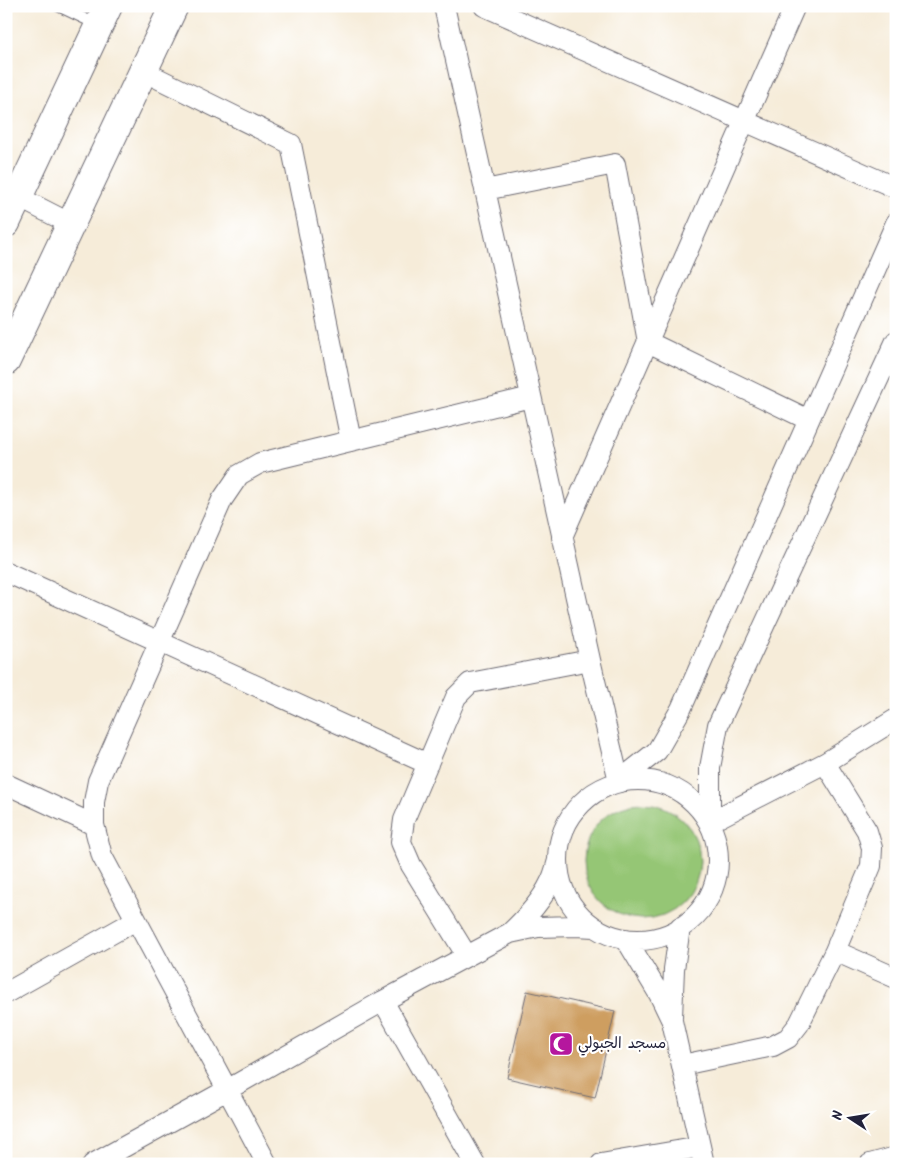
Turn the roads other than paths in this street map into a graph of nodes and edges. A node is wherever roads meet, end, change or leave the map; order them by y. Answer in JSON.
{"nodes":[{"id":1,"x":58,"y":6,"type":"edge"},
{"id":2,"x":174,"y":6,"type":"edge"},
{"id":3,"x":444,"y":6,"type":"edge"},
{"id":4,"x":484,"y":6,"type":"edge"},
{"id":5,"x":795,"y":6,"type":"edge"},
{"id":6,"x":103,"y":16,"type":"edge"},
{"id":7,"x":143,"y":72,"type":"junction"},
{"id":8,"x":745,"y":121,"type":"junction"},
{"id":9,"x":896,"y":188,"type":"edge"},
{"id":10,"x":485,"y":190,"type":"junction"},
{"id":11,"x":12,"y":195,"type":"edge"},
{"id":12,"x":6,"y":223,"type":"edge"},
{"id":13,"x":896,"y":223,"type":"edge"},
{"id":14,"x":71,"y":224,"type":"junction"},
{"id":15,"x":896,"y":341,"type":"edge"},
{"id":16,"x":648,"y":342,"type":"junction"},
{"id":17,"x":6,"y":361,"type":"edge"},
{"id":18,"x":531,"y":397,"type":"junction"},
{"id":19,"x":809,"y":420,"type":"junction"},
{"id":20,"x":352,"y":441,"type":"junction"},
{"id":21,"x":562,"y":537,"type":"junction"},
{"id":22,"x":6,"y":572,"type":"edge"},
{"id":23,"x":160,"y":642,"type":"junction"},
{"id":24,"x":590,"y":660,"type":"junction"},
{"id":25,"x":896,"y":719,"type":"edge"},
{"id":26,"x":825,"y":763,"type":"junction"},
{"id":27,"x":428,"y":764,"type":"junction"},
{"id":28,"x":619,"y":781,"type":"junction"},
{"id":29,"x":6,"y":784,"type":"edge"},
{"id":30,"x":710,"y":822,"type":"junction"},
{"id":31,"x":94,"y":825,"type":"junction"},
{"id":32,"x":558,"y":860,"type":"junction"},
{"id":33,"x":136,"y":920,"type":"junction"},
{"id":34,"x":594,"y":927,"type":"junction"},
{"id":35,"x":680,"y":928,"type":"junction"},
{"id":36,"x":510,"y":933,"type":"junction"},
{"id":37,"x":626,"y":939,"type":"junction"},
{"id":38,"x":835,"y":951,"type":"junction"},
{"id":39,"x":467,"y":956,"type":"junction"},
{"id":40,"x":896,"y":978,"type":"edge"},
{"id":41,"x":6,"y":994,"type":"edge"},
{"id":42,"x":383,"y":1001,"type":"junction"},
{"id":43,"x":672,"y":1021,"type":"junction"},
{"id":44,"x":682,"y":1065,"type":"junction"},
{"id":45,"x":227,"y":1090,"type":"junction"},
{"id":46,"x":702,"y":1155,"type":"edge"},
{"id":47,"x":896,"y":1156,"type":"edge"},
{"id":48,"x":93,"y":1164,"type":"edge"},
{"id":49,"x":267,"y":1164,"type":"edge"},
{"id":50,"x":475,"y":1164,"type":"edge"},
{"id":51,"x":601,"y":1164,"type":"edge"},
{"id":52,"x":870,"y":1164,"type":"edge"}],
"edges":[{"from":1,"to":6,"type":"lane"},
{"from":2,"to":7,"type":"street"},
{"from":3,"to":10,"type":"street"},
{"from":4,"to":8,"type":"street"},
{"from":5,"to":8,"type":"street"},
{"from":6,"to":11,"type":"street"},
{"from":7,"to":14,"type":"street"},
{"from":7,"to":20,"type":"street"},
{"from":8,"to":9,"type":"street"},
{"from":8,"to":16,"type":"street"},
{"from":10,"to":16,"type":"street"},
{"from":10,"to":18,"type":"street"},
{"from":11,"to":12,"type":"street"},
{"from":11,"to":14,"type":"street"},
{"from":13,"to":19,"type":"street"},
{"from":14,"to":17,"type":"street"},
{"from":15,"to":30,"type":"street"},
{"from":16,"to":19,"type":"street"},
{"from":16,"to":21,"type":"street"},
{"from":18,"to":20,"type":"street"},
{"from":18,"to":21,"type":"street"},
{"from":19,"to":28,"type":"street"},
{"from":20,"to":23,"type":"street"},
{"from":21,"to":24,"type":"street"},
{"from":22,"to":23,"type":"street"},
{"from":23,"to":27,"type":"street"},
{"from":23,"to":31,"type":"street"},
{"from":24,"to":27,"type":"street"},
{"from":24,"to":28,"type":"street"},
{"from":25,"to":26,"type":"street"},
{"from":26,"to":30,"type":"street"},
{"from":26,"to":38,"type":"street"},
{"from":27,"to":39,"type":"street"},
{"from":28,"to":30,"type":"street"},
{"from":28,"to":32,"type":"street"},
{"from":29,"to":31,"type":"street"},
{"from":30,"to":35,"type":"street"},
{"from":31,"to":33,"type":"street"},
{"from":32,"to":34,"type":"street"},
{"from":32,"to":36,"type":"street"},
{"from":33,"to":41,"type":"street"},
{"from":33,"to":45,"type":"street"},
{"from":34,"to":36,"type":"street"},
{"from":34,"to":37,"type":"street"},
{"from":35,"to":37,"type":"street"},
{"from":35,"to":43,"type":"street"},
{"from":36,"to":39,"type":"street"},
{"from":37,"to":43,"type":"street"},
{"from":38,"to":40,"type":"street"},
{"from":38,"to":44,"type":"street"},
{"from":39,"to":42,"type":"street"},
{"from":42,"to":45,"type":"street"},
{"from":42,"to":50,"type":"street"},
{"from":43,"to":44,"type":"street"},
{"from":44,"to":46,"type":"street"},
{"from":45,"to":48,"type":"street"},
{"from":45,"to":49,"type":"street"},
{"from":46,"to":51,"type":"street"},
{"from":47,"to":52,"type":"street"}]}
